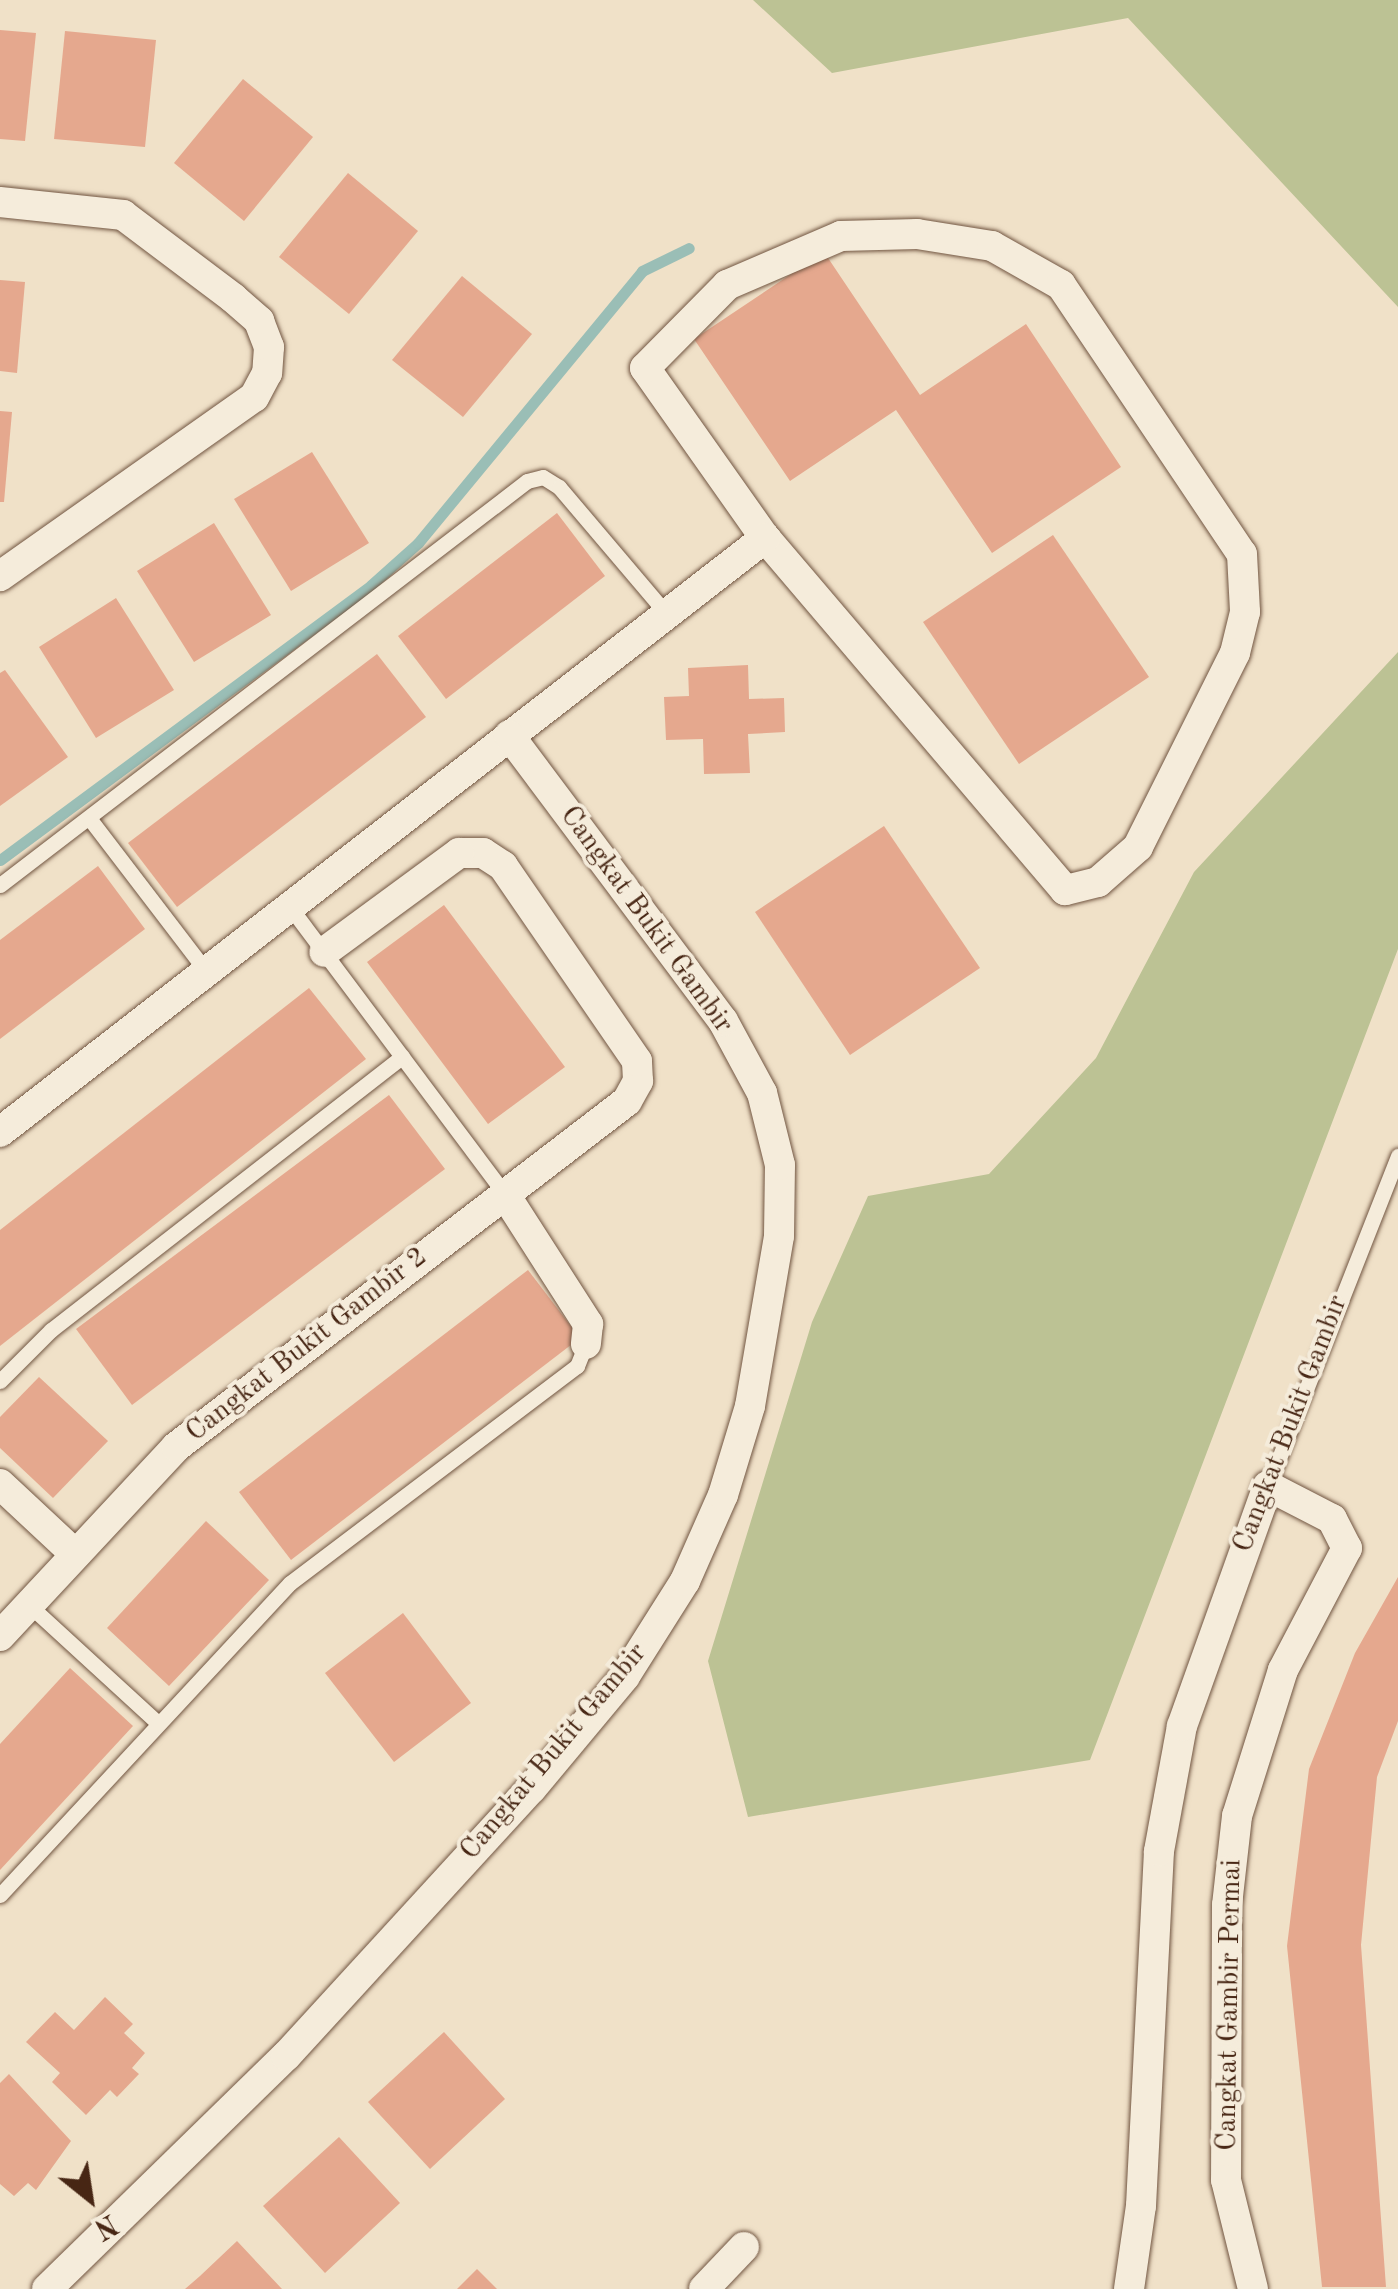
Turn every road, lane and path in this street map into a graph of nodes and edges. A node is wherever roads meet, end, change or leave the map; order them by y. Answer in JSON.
{"nodes":[{"id":1,"x":0,"y":202,"type":"edge"},
{"id":2,"x":765,"y":538,"type":"junction"},
{"id":3,"x":0,"y":576,"type":"edge"},
{"id":4,"x":664,"y":611,"type":"junction"},
{"id":5,"x":509,"y":735,"type":"junction"},
{"id":6,"x":89,"y":818,"type":"junction"},
{"id":7,"x":0,"y":885,"type":"edge"},
{"id":8,"x":290,"y":907,"type":"junction"},
{"id":9,"x":324,"y":952,"type":"junction"},
{"id":10,"x":206,"y":972,"type":"junction"},
{"id":11,"x":402,"y":1057,"type":"junction"},
{"id":12,"x":0,"y":1132,"type":"edge"},
{"id":13,"x":1398,"y":1156,"type":"edge"},
{"id":14,"x":504,"y":1193,"type":"junction"},
{"id":15,"x":586,"y":1344,"type":"joint"},
{"id":16,"x":0,"y":1382,"type":"edge"},
{"id":17,"x":0,"y":1484,"type":"edge"},
{"id":18,"x":1268,"y":1486,"type":"junction"},
{"id":19,"x":75,"y":1554,"type":"junction"},
{"id":20,"x":28,"y":1604,"type":"junction"},
{"id":21,"x":0,"y":1636,"type":"edge"},
{"id":22,"x":157,"y":1722,"type":"junction"},
{"id":23,"x":0,"y":1895,"type":"edge"},
{"id":24,"x":744,"y":2247,"type":"dead end"},
{"id":25,"x":47,"y":2289,"type":"edge"},
{"id":26,"x":704,"y":2289,"type":"edge"},
{"id":27,"x":1129,"y":2289,"type":"edge"},
{"id":28,"x":1253,"y":2289,"type":"edge"}],
"edges":[{"from":1,"to":3,"type":"street"},
{"from":2,"to":2,"type":"street"},
{"from":2,"to":4,"type":"street"},
{"from":4,"to":5,"type":"street"},
{"from":4,"to":6,"type":"lane"},
{"from":5,"to":8,"type":"street"},
{"from":5,"to":25,"type":"street","name":"Cangkat Bukit Gambir"},
{"from":6,"to":7,"type":"lane"},
{"from":6,"to":10,"type":"lane"},
{"from":8,"to":9,"type":"lane"},
{"from":8,"to":10,"type":"street"},
{"from":9,"to":11,"type":"lane"},
{"from":9,"to":14,"type":"street","name":"Cangkat Bukit Gambir 2"},
{"from":10,"to":12,"type":"street"},
{"from":11,"to":14,"type":"lane"},
{"from":11,"to":16,"type":"lane"},
{"from":13,"to":18,"type":"lane","name":"Cangkat Bukit Gambir"},
{"from":14,"to":15,"type":"street"},
{"from":14,"to":19,"type":"street","name":"Cangkat Bukit Gambir 2"},
{"from":15,"to":22,"type":"lane"},
{"from":17,"to":19,"type":"street"},
{"from":18,"to":27,"type":"street","name":"Cangkat Bukit Gambir"},
{"from":18,"to":28,"type":"street","name":"Cangkat Gambir Permai"},
{"from":19,"to":20,"type":"street","name":"Cangkat Bukit Gambir 2"},
{"from":20,"to":21,"type":"street","name":"Cangkat Bukit Gambir 2"},
{"from":20,"to":22,"type":"lane"},
{"from":22,"to":23,"type":"lane"},
{"from":24,"to":26,"type":"street"}]}
